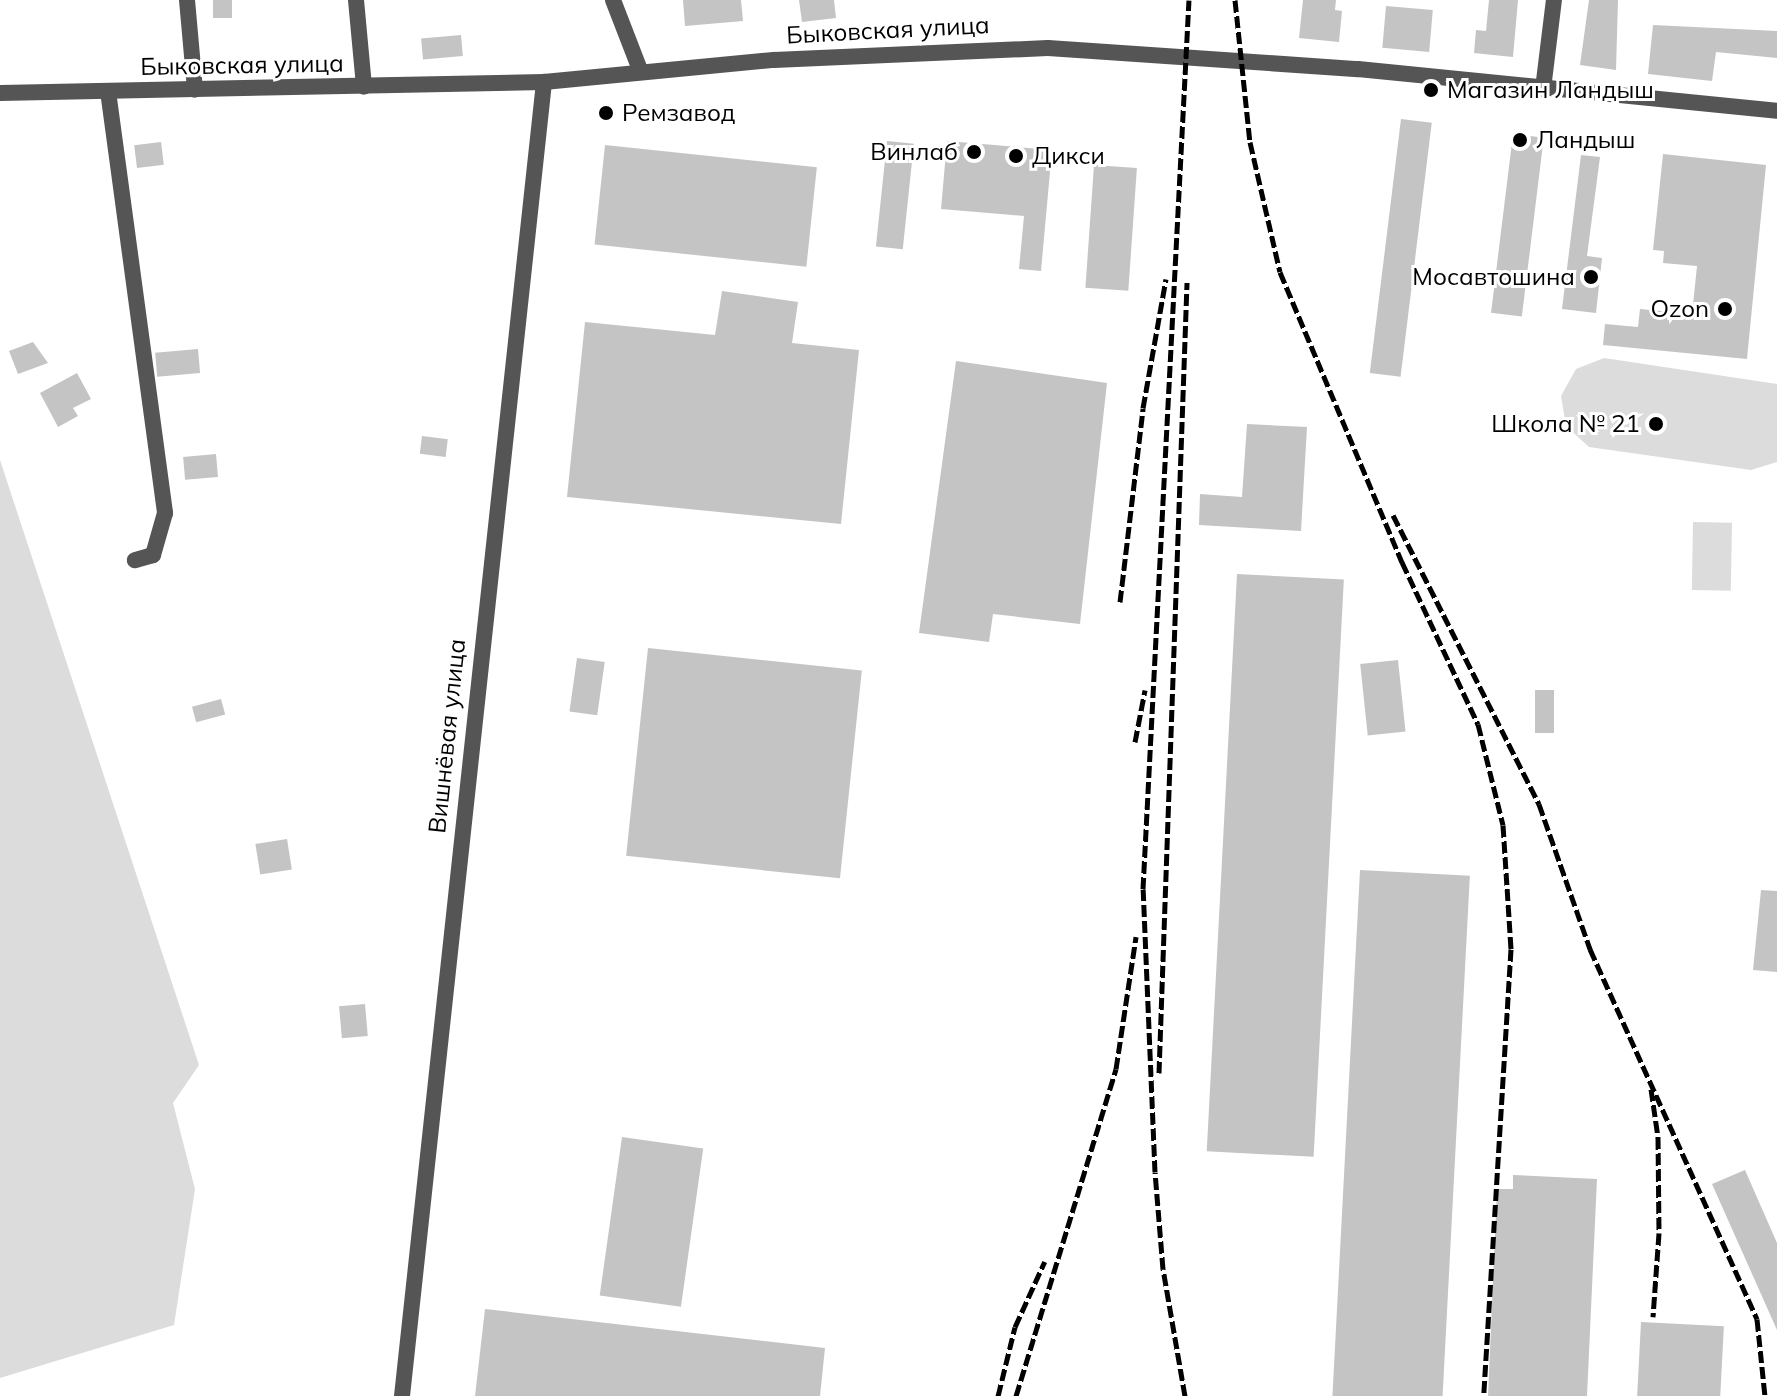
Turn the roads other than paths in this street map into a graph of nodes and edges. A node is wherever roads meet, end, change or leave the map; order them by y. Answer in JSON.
{"nodes":[{"id":1,"x":187,"y":0,"type":"edge"},
{"id":2,"x":356,"y":0,"type":"edge"},
{"id":3,"x":613,"y":0,"type":"edge"},
{"id":4,"x":1554,"y":0,"type":"edge"},
{"id":5,"x":640,"y":70,"type":"junction"},
{"id":6,"x":544,"y":82,"type":"junction"},
{"id":7,"x":364,"y":87,"type":"junction"},
{"id":8,"x":1543,"y":89,"type":"junction"},
{"id":9,"x":195,"y":90,"type":"junction"},
{"id":10,"x":108,"y":91,"type":"junction"},
{"id":11,"x":0,"y":93,"type":"edge"},
{"id":12,"x":1777,"y":111,"type":"edge"},
{"id":13,"x":135,"y":560,"type":"dead end"},
{"id":14,"x":402,"y":1396,"type":"edge"}],
"edges":[{"from":1,"to":9,"type":"street"},
{"from":2,"to":7,"type":"street"},
{"from":3,"to":5,"type":"street"},
{"from":4,"to":8,"type":"street"},
{"from":5,"to":6,"type":"street","name":"Быковская улица"},
{"from":5,"to":8,"type":"street","name":"Быковская улица"},
{"from":6,"to":7,"type":"street","name":"Быковская улица"},
{"from":6,"to":14,"type":"street","name":"Вишнёвая улица"},
{"from":7,"to":9,"type":"street","name":"Быковская улица"},
{"from":8,"to":12,"type":"street","name":"Быковская улица"},
{"from":9,"to":10,"type":"street","name":"Быковская улица"},
{"from":10,"to":11,"type":"street","name":"Быковская улица"},
{"from":10,"to":13,"type":"street"}]}
